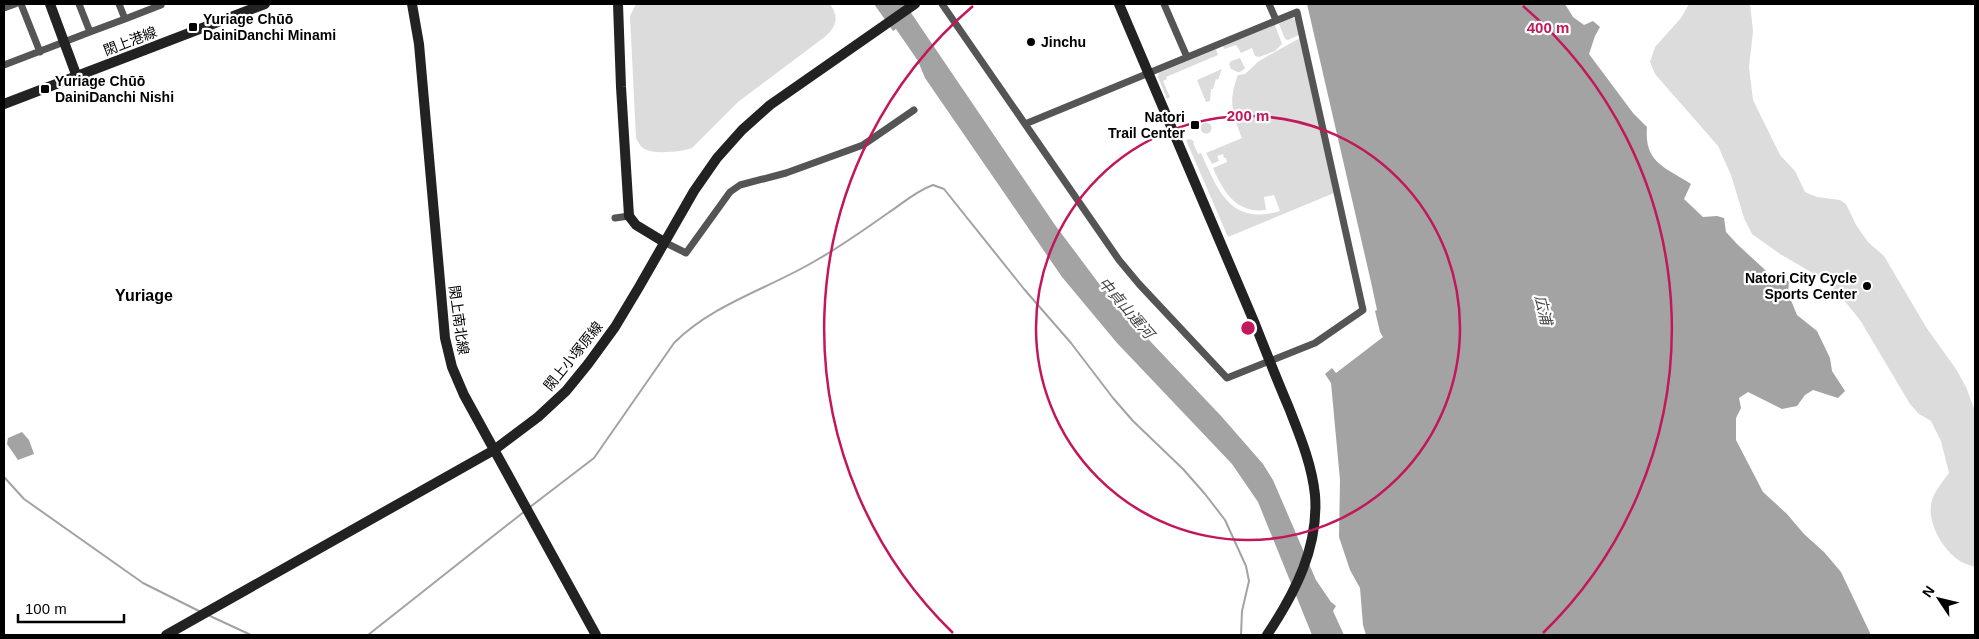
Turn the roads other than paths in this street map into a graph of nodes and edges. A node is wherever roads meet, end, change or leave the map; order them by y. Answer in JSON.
{"nodes":[{"id":1,"x":15,"y":4,"type":"edge"},
{"id":2,"x":21,"y":4,"type":"edge"},
{"id":3,"x":50,"y":4,"type":"edge"},
{"id":4,"x":79,"y":4,"type":"edge"},
{"id":5,"x":119,"y":4,"type":"edge"},
{"id":6,"x":162,"y":4,"type":"edge"},
{"id":7,"x":265,"y":4,"type":"edge"},
{"id":8,"x":412,"y":4,"type":"edge"},
{"id":9,"x":618,"y":4,"type":"edge"},
{"id":10,"x":915,"y":4,"type":"edge"},
{"id":11,"x":942,"y":4,"type":"edge"},
{"id":12,"x":1119,"y":4,"type":"edge"},
{"id":13,"x":1164,"y":4,"type":"edge"},
{"id":14,"x":1269,"y":4,"type":"edge"},
{"id":15,"x":4,"y":8,"type":"edge"},
{"id":16,"x":242,"y":8,"type":"edge"},
{"id":17,"x":125,"y":19,"type":"junction"},
{"id":18,"x":1276,"y":20,"type":"junction"},
{"id":19,"x":90,"y":32,"type":"junction"},
{"id":20,"x":64,"y":42,"type":"junction"},
{"id":21,"x":40,"y":52,"type":"junction"},
{"id":22,"x":1187,"y":57,"type":"junction"},
{"id":23,"x":4,"y":66,"type":"edge"},
{"id":24,"x":1148,"y":73,"type":"junction"},
{"id":25,"x":77,"y":76,"type":"junction"},
{"id":26,"x":4,"y":104,"type":"edge"},
{"id":27,"x":914,"y":110,"type":"dead end"},
{"id":28,"x":1025,"y":124,"type":"junction"},
{"id":29,"x":629,"y":216,"type":"junction"},
{"id":30,"x":615,"y":218,"type":"dead end"},
{"id":31,"x":664,"y":242,"type":"junction"},
{"id":32,"x":1270,"y":361,"type":"junction"},
{"id":33,"x":494,"y":450,"type":"junction"},
{"id":34,"x":166,"y":635,"type":"edge"},
{"id":35,"x":596,"y":635,"type":"edge"},
{"id":36,"x":1268,"y":635,"type":"edge"}],
"edges":[{"from":1,"to":15,"type":"street"},
{"from":2,"to":21,"type":"street"},
{"from":3,"to":20,"type":"street"},
{"from":4,"to":19,"type":"street"},
{"from":5,"to":17,"type":"street"},
{"from":6,"to":17,"type":"street"},
{"from":7,"to":16,"type":"street","name":"閖上港線"},
{"from":8,"to":33,"type":"street","name":"閖上南北線"},
{"from":9,"to":29,"type":"street"},
{"from":10,"to":31,"type":"street","name":"閖上小塚原線"},
{"from":11,"to":28,"type":"street"},
{"from":12,"to":24,"type":"street"},
{"from":13,"to":22,"type":"street"},
{"from":14,"to":18,"type":"street"},
{"from":16,"to":25,"type":"street","name":"閖上港線"},
{"from":17,"to":19,"type":"street"},
{"from":18,"to":22,"type":"street"},
{"from":18,"to":32,"type":"street"},
{"from":19,"to":20,"type":"street"},
{"from":20,"to":21,"type":"street"},
{"from":20,"to":25,"type":"street"},
{"from":21,"to":23,"type":"street"},
{"from":22,"to":24,"type":"street"},
{"from":24,"to":28,"type":"street"},
{"from":24,"to":32,"type":"street"},
{"from":25,"to":26,"type":"street","name":"閖上港線"},
{"from":27,"to":31,"type":"street"},
{"from":28,"to":32,"type":"street"},
{"from":29,"to":30,"type":"street"},
{"from":29,"to":31,"type":"street"},
{"from":31,"to":33,"type":"street","name":"閖上小塚原線"},
{"from":32,"to":36,"type":"street"},
{"from":33,"to":34,"type":"street","name":"閖上小塚原線"},
{"from":33,"to":35,"type":"street","name":"閖上南北線"}]}
